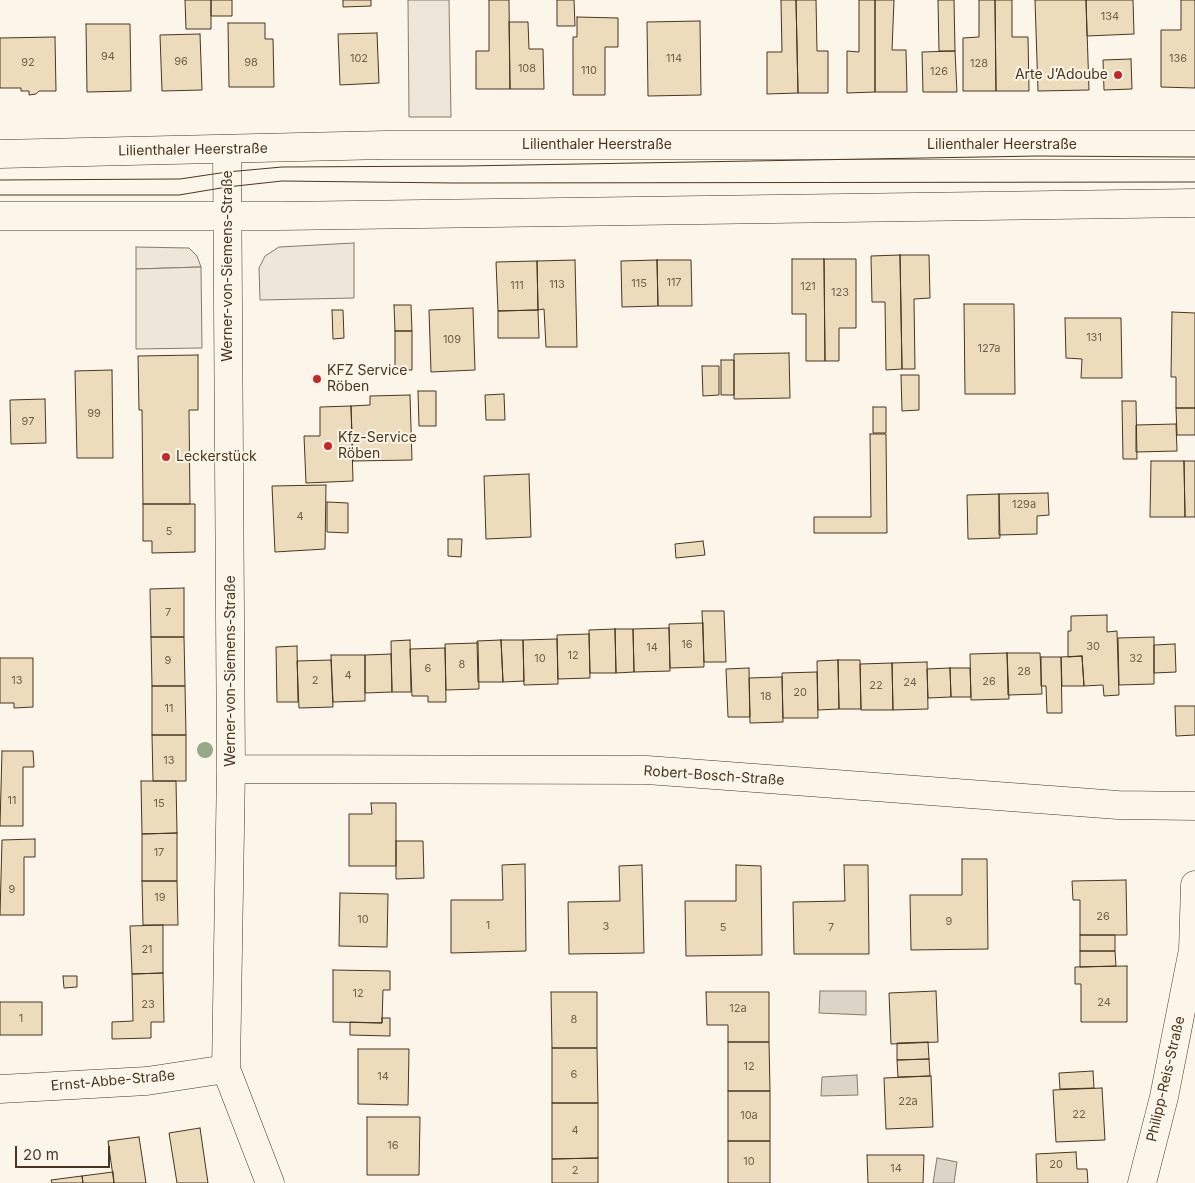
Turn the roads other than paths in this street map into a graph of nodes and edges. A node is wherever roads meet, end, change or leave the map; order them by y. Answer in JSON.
{"nodes":[{"id":1,"x":1195,"y":145,"type":"edge"},
{"id":2,"x":227,"y":150,"type":"junction"},
{"id":3,"x":0,"y":154,"type":"edge"},
{"id":4,"x":1195,"y":203,"type":"edge"},
{"id":5,"x":227,"y":215,"type":"junction"},
{"id":6,"x":0,"y":216,"type":"edge"},
{"id":7,"x":231,"y":770,"type":"junction"},
{"id":8,"x":1195,"y":806,"type":"edge"},
{"id":9,"x":1195,"y":885,"type":"edge"},
{"id":10,"x":226,"y":1069,"type":"junction"},
{"id":11,"x":0,"y":1089,"type":"edge"},
{"id":12,"x":270,"y":1183,"type":"edge"},
{"id":13,"x":1142,"y":1183,"type":"edge"}],
"edges":[{"from":1,"to":2,"type":"street","name":"Lilienthaler Heerstraße"},
{"from":2,"to":3,"type":"street","name":"Lilienthaler Heerstraße"},
{"from":2,"to":5,"type":"street","name":"Werner-von-Siemens-Straße"},
{"from":4,"to":5,"type":"street"},
{"from":5,"to":6,"type":"street"},
{"from":5,"to":7,"type":"street","name":"Werner-von-Siemens-Straße"},
{"from":7,"to":8,"type":"street","name":"Robert-Bosch-Straße"},
{"from":7,"to":10,"type":"street","name":"Werner-von-Siemens-Straße"},
{"from":9,"to":13,"type":"street","name":"Philipp-Reis-Straße"},
{"from":10,"to":11,"type":"street","name":"Ernst-Abbe-Straße"},
{"from":10,"to":12,"type":"street","name":"Werner-von-Siemens-Straße"}]}
